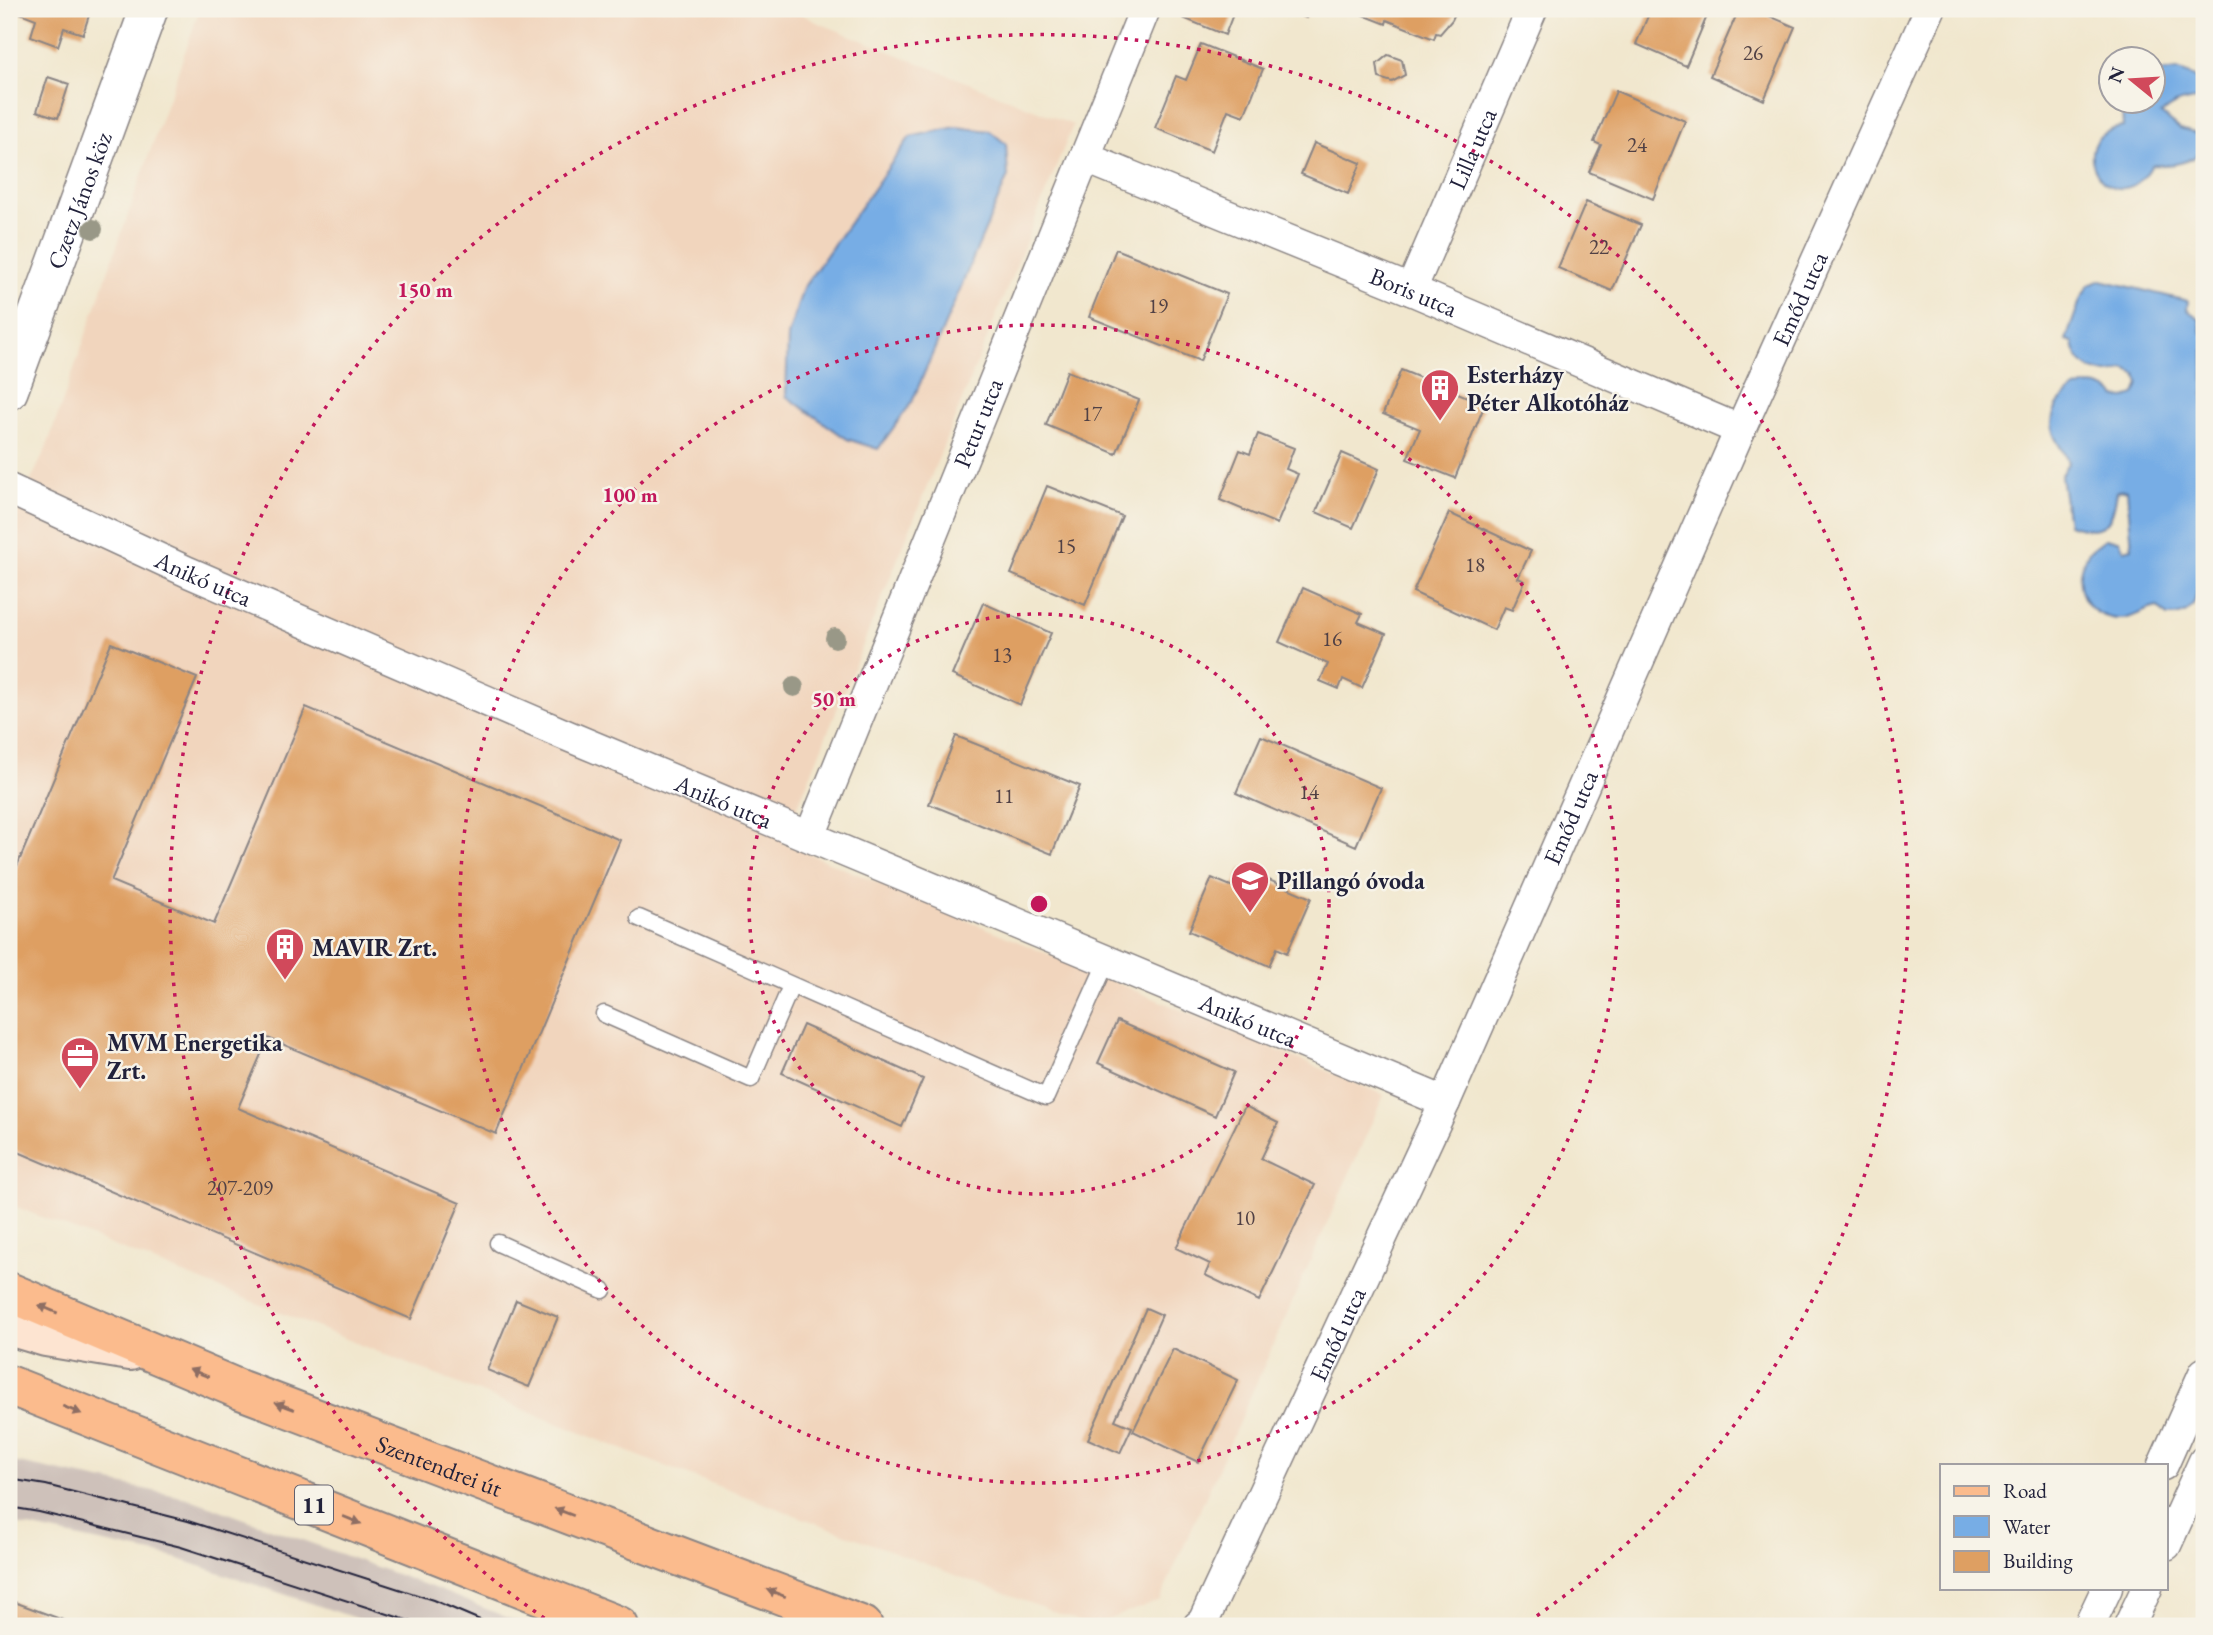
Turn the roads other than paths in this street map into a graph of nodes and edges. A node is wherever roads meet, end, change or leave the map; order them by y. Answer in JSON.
{"nodes":[{"id":1,"x":149,"y":9,"type":"edge"},
{"id":2,"x":1145,"y":9,"type":"edge"},
{"id":3,"x":1532,"y":9,"type":"edge"},
{"id":4,"x":1930,"y":9,"type":"edge"},
{"id":5,"x":1086,"y":158,"type":"junction"},
{"id":6,"x":1411,"y":290,"type":"junction"},
{"id":7,"x":9,"y":391,"type":"edge"},
{"id":8,"x":1740,"y":430,"type":"junction"},
{"id":9,"x":9,"y":489,"type":"edge"},
{"id":10,"x":810,"y":836,"type":"junction"},
{"id":11,"x":639,"y":918,"type":"dead end"},
{"id":12,"x":1107,"y":961,"type":"junction"},
{"id":13,"x":791,"y":986,"type":"junction"},
{"id":14,"x":604,"y":1014,"type":"dead end"},
{"id":15,"x":1445,"y":1102,"type":"junction"},
{"id":16,"x":498,"y":1244,"type":"dead end"},
{"id":17,"x":603,"y":1290,"type":"dead end"},
{"id":18,"x":9,"y":1292,"type":"edge"},
{"id":19,"x":9,"y":1326,"type":"edge"},
{"id":20,"x":156,"y":1356,"type":"junction"},
{"id":21,"x":2204,"y":1373,"type":"edge"},
{"id":22,"x":9,"y":1385,"type":"edge"},
{"id":23,"x":2204,"y":1461,"type":"edge"},
{"id":24,"x":2163,"y":1464,"type":"edge"},
{"id":25,"x":2168,"y":1541,"type":"edge"},
{"id":26,"x":2106,"y":1590,"type":"edge"},
{"id":27,"x":2146,"y":1590,"type":"edge"},
{"id":28,"x":1201,"y":1625,"type":"edge"},
{"id":29,"x":619,"y":1626,"type":"edge"},
{"id":30,"x":863,"y":1626,"type":"edge"},
{"id":31,"x":2089,"y":1626,"type":"edge"},
{"id":32,"x":2129,"y":1626,"type":"edge"}],
"edges":[{"from":1,"to":7,"type":"street","name":"Czetz János köz"},
{"from":2,"to":5,"type":"street","name":"Petur utca"},
{"from":3,"to":6,"type":"street","name":"Lilla utca"},
{"from":4,"to":8,"type":"street","name":"Emőd utca"},
{"from":5,"to":6,"type":"street","name":"Boris utca"},
{"from":5,"to":10,"type":"street","name":"Petur utca"},
{"from":6,"to":8,"type":"street","name":"Boris utca"},
{"from":8,"to":15,"type":"street","name":"Emőd utca"},
{"from":9,"to":10,"type":"street","name":"Anikó utca"},
{"from":10,"to":12,"type":"street","name":"Anikó utca"},
{"from":11,"to":13,"type":"lane"},
{"from":12,"to":13,"type":"lane"},
{"from":12,"to":15,"type":"street","name":"Anikó utca"},
{"from":13,"to":14,"type":"lane"},
{"from":15,"to":28,"type":"street","name":"Emőd utca"},
{"from":16,"to":17,"type":"lane"},
{"from":20,"to":18,"type":"main road","one_way":true},
{"from":19,"to":20,"type":"main road","name":"Szentendrei út"},
{"from":30,"to":20,"type":"main road","name":"Szentendrei út","one_way":true},
{"from":21,"to":24,"type":"street"},
{"from":22,"to":29,"type":"main road","number":"11","one_way":true},
{"from":23,"to":25,"type":"street"},
{"from":26,"to":31,"type":"street"},
{"from":27,"to":32,"type":"street"}]}
